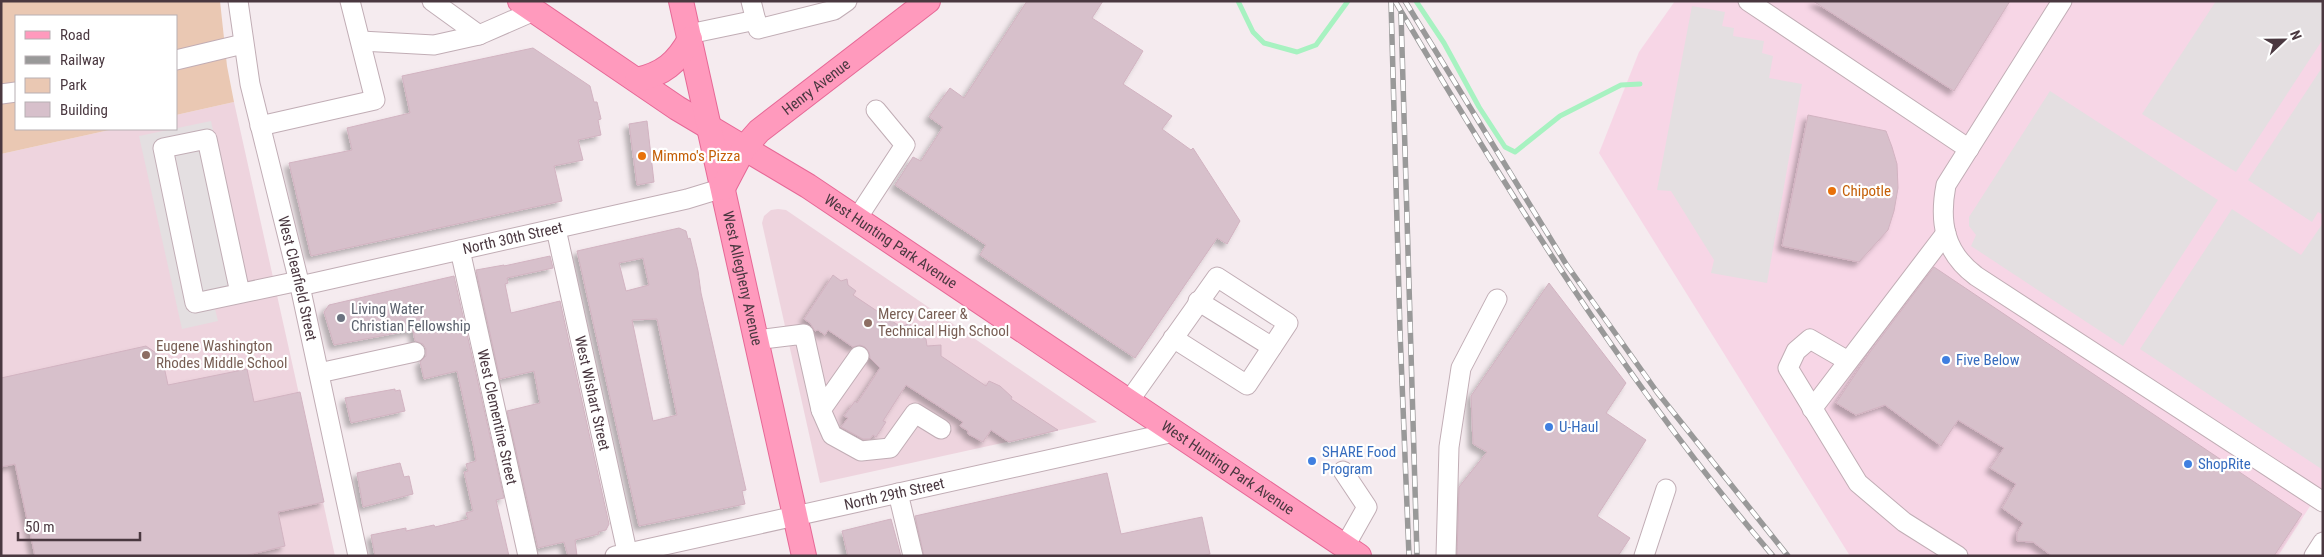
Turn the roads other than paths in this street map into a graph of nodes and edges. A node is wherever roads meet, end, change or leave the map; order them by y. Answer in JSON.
{"nodes":[{"id":1,"x":238,"y":1,"type":"edge"},
{"id":2,"x":350,"y":1,"type":"edge"},
{"id":3,"x":432,"y":1,"type":"edge"},
{"id":4,"x":682,"y":1,"type":"edge"},
{"id":5,"x":751,"y":1,"type":"edge"},
{"id":6,"x":847,"y":1,"type":"edge"},
{"id":7,"x":1748,"y":1,"type":"edge"},
{"id":8,"x":2062,"y":1,"type":"edge"},
{"id":9,"x":914,"y":5,"type":"edge"},
{"id":10,"x":527,"y":6,"type":"edge"},
{"id":11,"x":756,"y":20,"type":"junction"},
{"id":12,"x":480,"y":35,"type":"junction"},
{"id":13,"x":689,"y":36,"type":"junction"},
{"id":14,"x":361,"y":41,"type":"junction"},
{"id":15,"x":243,"y":44,"type":"junction"},
{"id":16,"x":178,"y":60,"type":"edge"},
{"id":17,"x":637,"y":80,"type":"junction"},
{"id":18,"x":15,"y":92,"type":"edge"},
{"id":19,"x":1,"y":94,"type":"edge"},
{"id":20,"x":876,"y":110,"type":"dead end"},
{"id":21,"x":260,"y":126,"type":"junction"},
{"id":22,"x":710,"y":127,"type":"junction"},
{"id":23,"x":744,"y":148,"type":"junction"},
{"id":24,"x":1969,"y":149,"type":"junction"},
{"id":25,"x":723,"y":188,"type":"junction"},
{"id":26,"x":856,"y":220,"type":"junction"},
{"id":27,"x":556,"y":229,"type":"junction"},
{"id":28,"x":1946,"y":233,"type":"junction"},
{"id":29,"x":460,"y":250,"type":"junction"},
{"id":30,"x":299,"y":284,"type":"junction"},
{"id":31,"x":240,"y":293,"type":"junction"},
{"id":32,"x":1497,"y":299,"type":"dead end"},
{"id":33,"x":1198,"y":301,"type":"junction"},
{"id":34,"x":1173,"y":338,"type":"junction"},
{"id":35,"x":756,"y":340,"type":"junction"},
{"id":36,"x":1272,"y":347,"type":"junction"},
{"id":37,"x":415,"y":352,"type":"dead end"},
{"id":38,"x":859,"y":356,"type":"dead end"},
{"id":39,"x":1848,"y":361,"type":"junction"},
{"id":40,"x":319,"y":373,"type":"junction"},
{"id":41,"x":1129,"y":401,"type":"junction"},
{"id":42,"x":1812,"y":409,"type":"junction"},
{"id":43,"x":821,"y":410,"type":"junction"},
{"id":44,"x":941,"y":429,"type":"dead end"},
{"id":45,"x":1174,"y":432,"type":"junction"},
{"id":46,"x":1343,"y":471,"type":"dead end"},
{"id":47,"x":1666,"y":490,"type":"dead end"},
{"id":48,"x":898,"y":493,"type":"junction"},
{"id":49,"x":2323,"y":502,"type":"edge"},
{"id":50,"x":795,"y":516,"type":"junction"},
{"id":51,"x":2323,"y":542,"type":"edge"},
{"id":52,"x":1352,"y":551,"type":"edge"},
{"id":53,"x":624,"y":555,"type":"edge"},
{"id":54,"x":358,"y":556,"type":"edge"},
{"id":55,"x":528,"y":556,"type":"edge"},
{"id":56,"x":804,"y":556,"type":"edge"},
{"id":57,"x":912,"y":556,"type":"edge"},
{"id":58,"x":1446,"y":556,"type":"edge"},
{"id":59,"x":1644,"y":556,"type":"edge"},
{"id":60,"x":1958,"y":556,"type":"edge"},
{"id":61,"x":2314,"y":556,"type":"edge"}],
"edges":[{"from":1,"to":15,"type":"street","name":"West Clearfield Street"},
{"from":2,"to":14,"type":"street"},
{"from":3,"to":12,"type":"street"},
{"from":4,"to":13,"type":"main road","name":"West Allegheny Avenue"},
{"from":5,"to":11,"type":"street"},
{"from":6,"to":11,"type":"street"},
{"from":7,"to":24,"type":"street"},
{"from":8,"to":24,"type":"street"},
{"from":9,"to":23,"type":"main road","name":"Henry Avenue"},
{"from":10,"to":12,"type":"street"},
{"from":10,"to":17,"type":"main road","name":"West Hunting Park Avenue"},
{"from":11,"to":13,"type":"street"},
{"from":12,"to":14,"type":"street"},
{"from":13,"to":17,"type":"main road"},
{"from":13,"to":22,"type":"main road","name":"West Allegheny Avenue"},
{"from":14,"to":21,"type":"street"},
{"from":15,"to":16,"type":"street"},
{"from":15,"to":21,"type":"street","name":"West Clearfield Street"},
{"from":17,"to":22,"type":"main road","name":"West Hunting Park Avenue"},
{"from":18,"to":19,"type":"street"},
{"from":20,"to":26,"type":"street"},
{"from":21,"to":30,"type":"street","name":"West Clearfield Street"},
{"from":22,"to":23,"type":"main road","name":"West Hunting Park Avenue"},
{"from":22,"to":25,"type":"main road","name":"West Allegheny Avenue"},
{"from":23,"to":25,"type":"main road","name":"Henry Avenue"},
{"from":23,"to":26,"type":"main road","name":"West Hunting Park Avenue"},
{"from":24,"to":28,"type":"street"},
{"from":25,"to":27,"type":"street","name":"North 30th Street"},
{"from":25,"to":35,"type":"main road","name":"West Allegheny Avenue"},
{"from":26,"to":41,"type":"main road","name":"West Hunting Park Avenue"},
{"from":27,"to":29,"type":"street","name":"North 30th Street"},
{"from":27,"to":53,"type":"street","name":"West Wishart Street"},
{"from":28,"to":39,"type":"street"},
{"from":28,"to":49,"type":"street"},
{"from":29,"to":30,"type":"street","name":"North 30th Street"},
{"from":29,"to":55,"type":"street","name":"West Clementine Street"},
{"from":30,"to":31,"type":"street","name":"North 30th Street"},
{"from":30,"to":40,"type":"street","name":"West Clearfield Street"},
{"from":31,"to":31,"type":"street","name":"North 30th Street"},
{"from":32,"to":58,"type":"street"},
{"from":33,"to":34,"type":"street"},
{"from":33,"to":36,"type":"street"},
{"from":33,"to":36,"type":"street"},
{"from":34,"to":36,"type":"street"},
{"from":34,"to":41,"type":"street"},
{"from":35,"to":43,"type":"street"},
{"from":35,"to":50,"type":"main road","name":"West Allegheny Avenue"},
{"from":37,"to":40,"type":"street"},
{"from":38,"to":43,"type":"street"},
{"from":39,"to":42,"type":"street"},
{"from":39,"to":42,"type":"street"},
{"from":40,"to":54,"type":"street","name":"West Clearfield Street"},
{"from":41,"to":45,"type":"main road","name":"West Hunting Park Avenue"},
{"from":42,"to":60,"type":"street"},
{"from":43,"to":44,"type":"street"},
{"from":45,"to":48,"type":"street","name":"North 29th Street"},
{"from":45,"to":52,"type":"main road","name":"West Hunting Park Avenue"},
{"from":46,"to":52,"type":"street"},
{"from":47,"to":59,"type":"street"},
{"from":48,"to":50,"type":"street","name":"North 29th Street"},
{"from":48,"to":57,"type":"street"},
{"from":50,"to":53,"type":"street","name":"North 29th Street"},
{"from":50,"to":56,"type":"main road","name":"West Allegheny Avenue"},
{"from":51,"to":61,"type":"street"}]}
